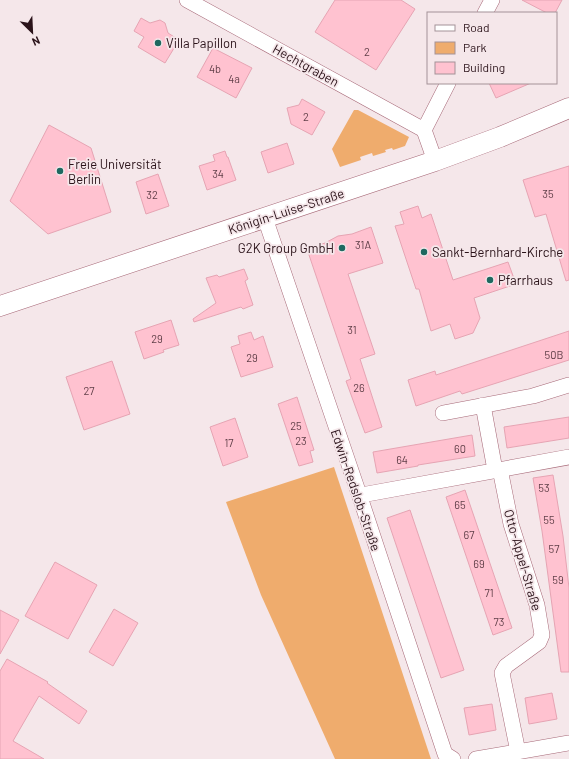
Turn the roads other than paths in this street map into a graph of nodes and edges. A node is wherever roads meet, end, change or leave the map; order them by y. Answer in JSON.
{"nodes":[{"id":1,"x":188,"y":0,"type":"edge"},
{"id":2,"x":492,"y":0,"type":"edge"},
{"id":3,"x":486,"y":12,"type":"edge"},
{"id":4,"x":447,"y":84,"type":"edge"},
{"id":5,"x":569,"y":108,"type":"edge"},
{"id":6,"x":424,"y":130,"type":"junction"},
{"id":7,"x":435,"y":161,"type":"junction"},
{"id":8,"x":265,"y":218,"type":"junction"},
{"id":9,"x":0,"y":306,"type":"edge"},
{"id":10,"x":569,"y":385,"type":"edge"},
{"id":11,"x":482,"y":405,"type":"junction"},
{"id":12,"x":443,"y":413,"type":"dead end"},
{"id":13,"x":569,"y":457,"type":"edge"},
{"id":14,"x":498,"y":469,"type":"junction"},
{"id":15,"x":360,"y":497,"type":"junction"},
{"id":16,"x":569,"y":742,"type":"edge"},
{"id":17,"x":518,"y":752,"type":"junction"},
{"id":18,"x":453,"y":759,"type":"edge"},
{"id":19,"x":476,"y":759,"type":"edge"}],
"edges":[{"from":1,"to":6,"type":"street","name":"Hechtgraben"},
{"from":2,"to":3,"type":"street"},
{"from":4,"to":6,"type":"street"},
{"from":5,"to":7,"type":"main road","name":"Königin-Luise-Straße"},
{"from":6,"to":7,"type":"street"},
{"from":7,"to":8,"type":"main road","name":"Königin-Luise-Straße"},
{"from":8,"to":9,"type":"main road","name":"Königin-Luise-Straße"},
{"from":8,"to":15,"type":"street","name":"Edwin-Redslob-Straße"},
{"from":10,"to":11,"type":"street"},
{"from":11,"to":12,"type":"street"},
{"from":11,"to":14,"type":"street","name":"Otto-Appel-Straße"},
{"from":13,"to":14,"type":"street"},
{"from":14,"to":15,"type":"street"},
{"from":14,"to":17,"type":"street","name":"Otto-Appel-Straße"},
{"from":15,"to":18,"type":"street","name":"Edwin-Redslob-Straße"},
{"from":16,"to":17,"type":"street"},
{"from":17,"to":19,"type":"street"}]}
